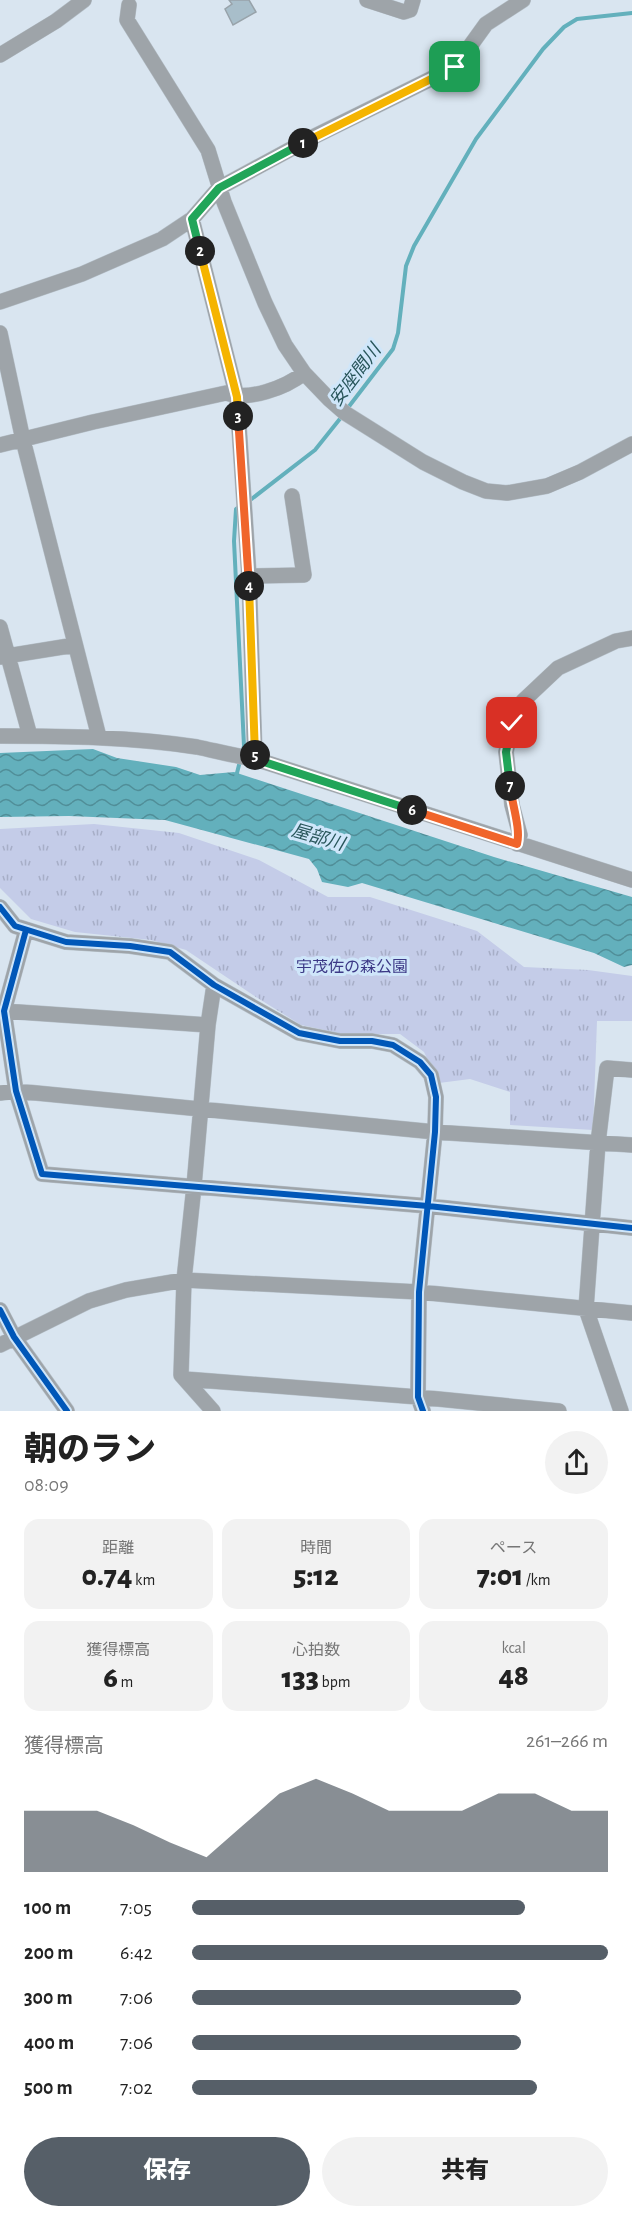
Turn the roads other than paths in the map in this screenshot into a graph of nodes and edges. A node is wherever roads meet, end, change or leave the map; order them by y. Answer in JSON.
{"nodes":[{"id":1,"x":84,"y":0,"type":"edge"},
{"id":2,"x":367,"y":0,"type":"edge"},
{"id":3,"x":413,"y":0,"type":"edge"},
{"id":4,"x":523,"y":0,"type":"edge"},
{"id":5,"x":130,"y":2,"type":"edge"},
{"id":6,"x":0,"y":55,"type":"edge"},
{"id":7,"x":219,"y":188,"type":"junction"},
{"id":8,"x":192,"y":219,"type":"junction"},
{"id":9,"x":0,"y":302,"type":"edge"},
{"id":10,"x":0,"y":333,"type":"edge"},
{"id":11,"x":304,"y":373,"type":"junction"},
{"id":12,"x":237,"y":397,"type":"junction"},
{"id":13,"x":23,"y":440,"type":"junction"},
{"id":14,"x":632,"y":444,"type":"edge"},
{"id":15,"x":0,"y":445,"type":"edge"},
{"id":16,"x":292,"y":496,"type":"dead end"},
{"id":17,"x":249,"y":576,"type":"junction"},
{"id":18,"x":0,"y":627,"type":"edge"},
{"id":19,"x":632,"y":638,"type":"edge"},
{"id":20,"x":75,"y":645,"type":"junction"},
{"id":21,"x":4,"y":656,"type":"edge"},
{"id":22,"x":0,"y":736,"type":"edge"},
{"id":23,"x":30,"y":736,"type":"junction"},
{"id":24,"x":99,"y":737,"type":"junction"},
{"id":25,"x":255,"y":759,"type":"junction"},
{"id":26,"x":517,"y":844,"type":"junction"},
{"id":27,"x":632,"y":880,"type":"edge"},
{"id":28,"x":0,"y":907,"type":"edge"},
{"id":29,"x":26,"y":930,"type":"junction"},
{"id":30,"x":214,"y":985,"type":"junction"},
{"id":31,"x":4,"y":1011,"type":"junction"},
{"id":32,"x":208,"y":1025,"type":"junction"},
{"id":33,"x":632,"y":1070,"type":"edge"},
{"id":34,"x":16,"y":1091,"type":"junction"},
{"id":35,"x":0,"y":1093,"type":"edge"},
{"id":36,"x":200,"y":1107,"type":"junction"},
{"id":37,"x":435,"y":1132,"type":"junction"},
{"id":38,"x":598,"y":1143,"type":"junction"},
{"id":39,"x":632,"y":1145,"type":"edge"},
{"id":40,"x":194,"y":1186,"type":"junction"},
{"id":41,"x":428,"y":1206,"type":"junction"},
{"id":42,"x":593,"y":1225,"type":"junction"},
{"id":43,"x":632,"y":1228,"type":"edge"},
{"id":44,"x":184,"y":1280,"type":"junction"},
{"id":45,"x":419,"y":1292,"type":"junction"},
{"id":46,"x":586,"y":1309,"type":"junction"},
{"id":47,"x":0,"y":1310,"type":"edge"},
{"id":48,"x":632,"y":1313,"type":"edge"},
{"id":49,"x":15,"y":1337,"type":"junction"},
{"id":50,"x":0,"y":1346,"type":"edge"},
{"id":51,"x":185,"y":1380,"type":"junction"},
{"id":52,"x":420,"y":1404,"type":"edge"},
{"id":53,"x":521,"y":1409,"type":"edge"},
{"id":54,"x":67,"y":1411,"type":"edge"},
{"id":55,"x":213,"y":1411,"type":"edge"},
{"id":56,"x":559,"y":1411,"type":"edge"},
{"id":57,"x":621,"y":1411,"type":"edge"}],
"edges":[{"from":1,"to":6,"type":"street"},
{"from":2,"to":3,"type":"street"},
{"from":4,"to":7,"type":"street"},
{"from":5,"to":7,"type":"street"},
{"from":7,"to":8,"type":"street"},
{"from":7,"to":11,"type":"street"},
{"from":8,"to":9,"type":"street"},
{"from":8,"to":12,"type":"street"},
{"from":10,"to":13,"type":"street"},
{"from":11,"to":12,"type":"street"},
{"from":11,"to":14,"type":"street"},
{"from":12,"to":13,"type":"street"},
{"from":12,"to":17,"type":"street"},
{"from":13,"to":15,"type":"street"},
{"from":13,"to":20,"type":"street"},
{"from":16,"to":17,"type":"street"},
{"from":17,"to":25,"type":"street"},
{"from":18,"to":21,"type":"street"},
{"from":19,"to":26,"type":"street"},
{"from":20,"to":21,"type":"street"},
{"from":20,"to":24,"type":"street"},
{"from":21,"to":23,"type":"street"},
{"from":22,"to":23,"type":"street"},
{"from":23,"to":24,"type":"street"},
{"from":24,"to":25,"type":"street"},
{"from":25,"to":26,"type":"street"},
{"from":26,"to":27,"type":"street"},
{"from":28,"to":29,"type":"street"},
{"from":29,"to":30,"type":"street"},
{"from":29,"to":31,"type":"street"},
{"from":30,"to":32,"type":"street"},
{"from":30,"to":37,"type":"street"},
{"from":31,"to":32,"type":"street"},
{"from":31,"to":34,"type":"street"},
{"from":32,"to":36,"type":"street"},
{"from":33,"to":38,"type":"street"},
{"from":34,"to":35,"type":"street"},
{"from":34,"to":36,"type":"street"},
{"from":34,"to":40,"type":"street"},
{"from":36,"to":37,"type":"street"},
{"from":36,"to":40,"type":"street"},
{"from":37,"to":38,"type":"street"},
{"from":37,"to":41,"type":"street"},
{"from":38,"to":39,"type":"street"},
{"from":38,"to":42,"type":"street"},
{"from":40,"to":41,"type":"street"},
{"from":40,"to":44,"type":"street"},
{"from":41,"to":42,"type":"street"},
{"from":41,"to":45,"type":"street"},
{"from":42,"to":43,"type":"street"},
{"from":42,"to":46,"type":"street"},
{"from":44,"to":45,"type":"street"},
{"from":44,"to":49,"type":"street"},
{"from":44,"to":51,"type":"street"},
{"from":45,"to":46,"type":"street"},
{"from":45,"to":52,"type":"street"},
{"from":46,"to":48,"type":"street"},
{"from":46,"to":57,"type":"street"},
{"from":47,"to":49,"type":"street"},
{"from":49,"to":50,"type":"street"},
{"from":49,"to":54,"type":"street"},
{"from":51,"to":52,"type":"street"},
{"from":51,"to":55,"type":"street"},
{"from":52,"to":53,"type":"street"},
{"from":53,"to":56,"type":"street"}]}
